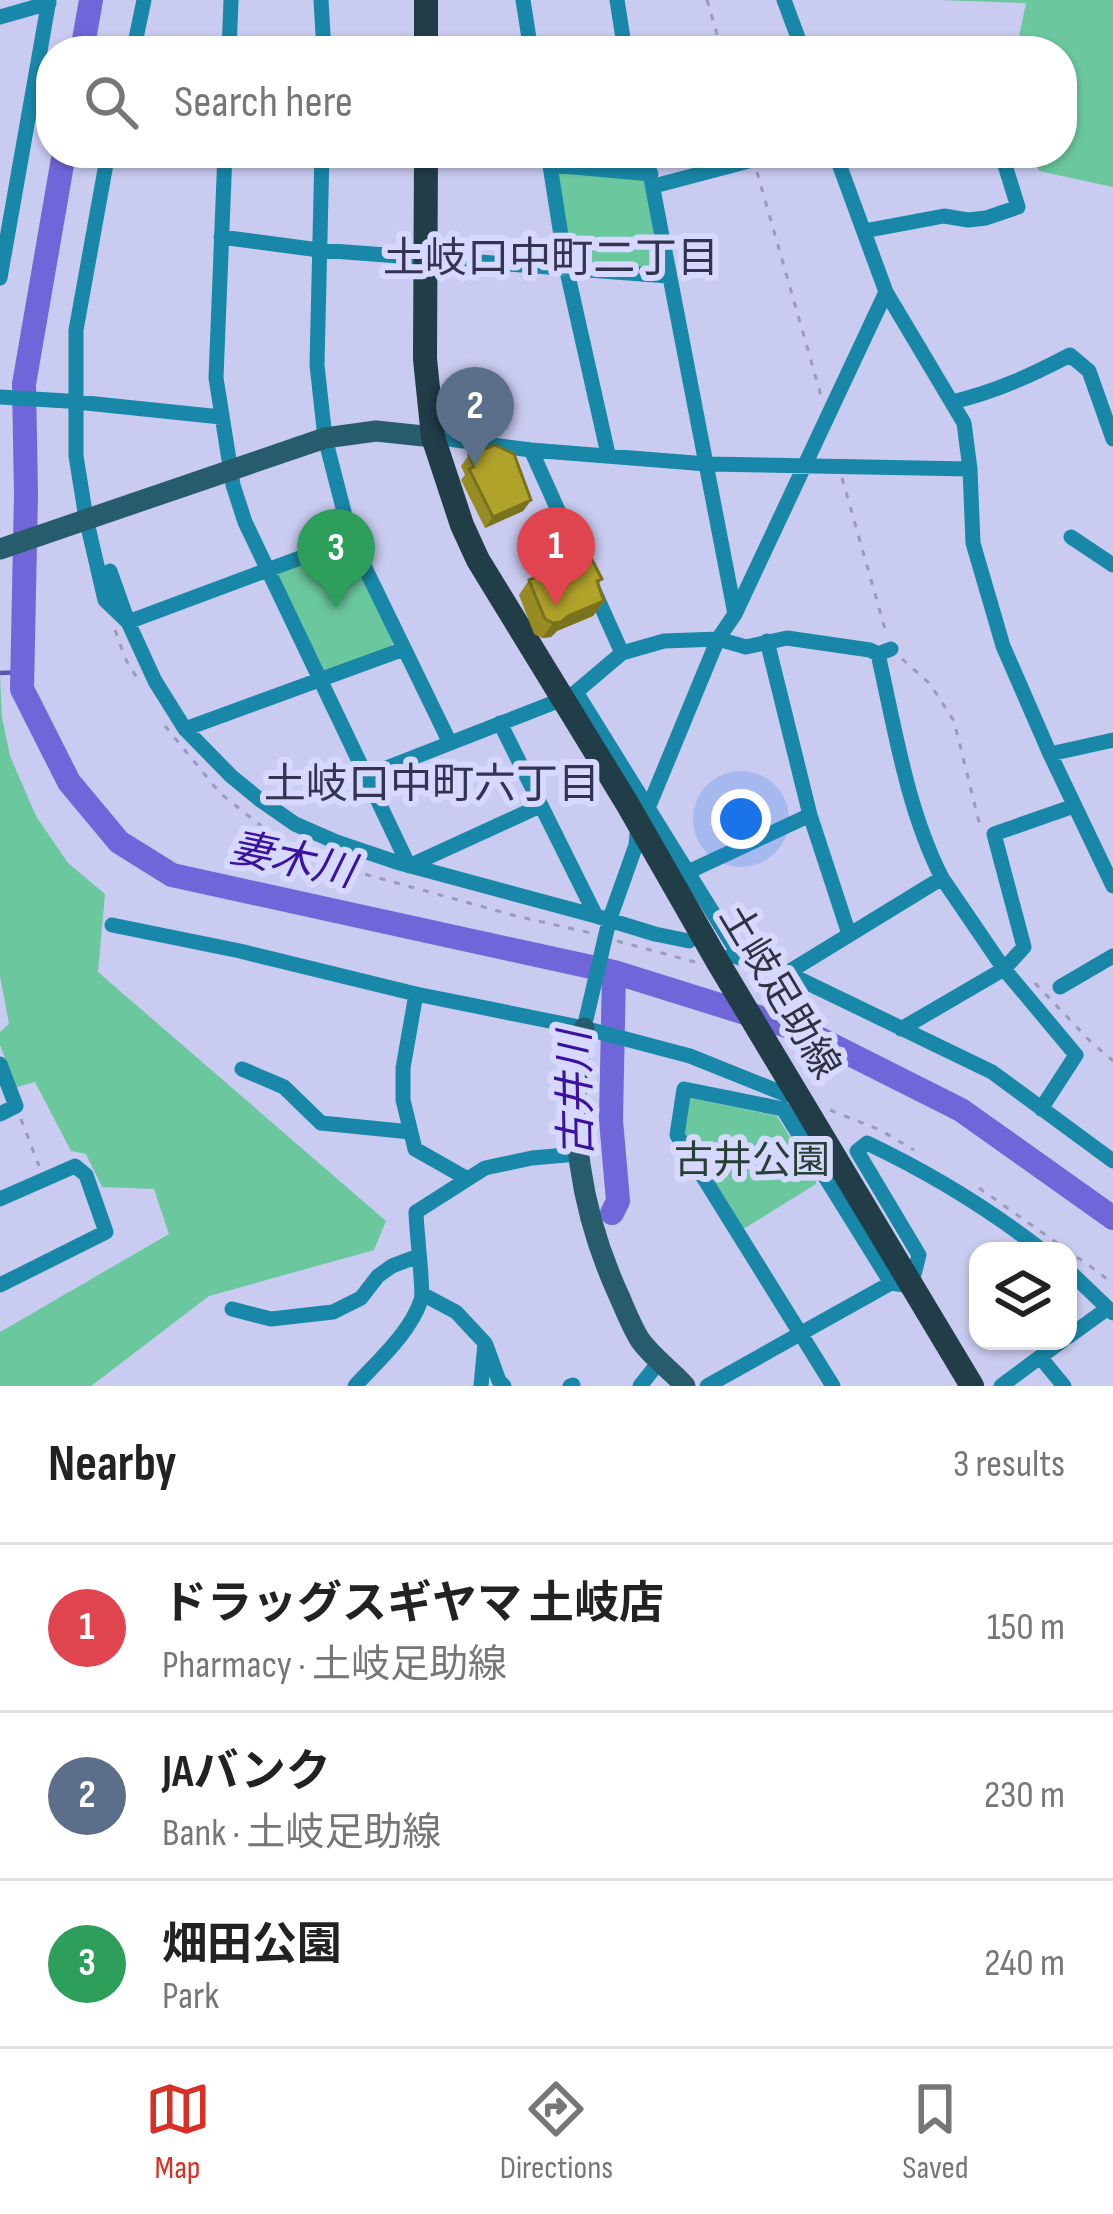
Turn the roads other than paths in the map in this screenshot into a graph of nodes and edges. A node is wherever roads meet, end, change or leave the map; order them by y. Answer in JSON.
{"nodes":[{"id":1,"x":144,"y":0,"type":"edge"},
{"id":2,"x":231,"y":0,"type":"edge"},
{"id":3,"x":321,"y":0,"type":"edge"},
{"id":4,"x":426,"y":0,"type":"edge"},
{"id":5,"x":523,"y":0,"type":"edge"},
{"id":6,"x":617,"y":0,"type":"edge"},
{"id":7,"x":784,"y":0,"type":"edge"},
{"id":8,"x":49,"y":2,"type":"edge"},
{"id":9,"x":0,"y":17,"type":"edge"},
{"id":10,"x":42,"y":36,"type":"edge"},
{"id":11,"x":136,"y":36,"type":"edge"},
{"id":12,"x":230,"y":36,"type":"edge"},
{"id":13,"x":323,"y":36,"type":"edge"},
{"id":14,"x":426,"y":36,"type":"edge"},
{"id":15,"x":529,"y":36,"type":"edge"},
{"id":16,"x":623,"y":36,"type":"edge"},
{"id":17,"x":797,"y":36,"type":"edge"},
{"id":18,"x":36,"y":68,"type":"edge"},
{"id":19,"x":105,"y":168,"type":"edge"},
{"id":20,"x":224,"y":168,"type":"edge"},
{"id":21,"x":322,"y":168,"type":"edge"},
{"id":22,"x":426,"y":168,"type":"edge"},
{"id":23,"x":550,"y":168,"type":"edge"},
{"id":24,"x":593,"y":168,"type":"edge"},
{"id":25,"x":649,"y":168,"type":"edge"},
{"id":26,"x":713,"y":168,"type":"edge"},
{"id":27,"x":841,"y":168,"type":"edge"},
{"id":28,"x":1006,"y":168,"type":"edge"},
{"id":29,"x":652,"y":180,"type":"junction"},
{"id":30,"x":864,"y":231,"type":"junction"},
{"id":31,"x":4,"y":232,"type":"edge"},
{"id":32,"x":221,"y":237,"type":"junction"},
{"id":33,"x":319,"y":250,"type":"junction"},
{"id":34,"x":426,"y":259,"type":"junction"},
{"id":35,"x":566,"y":267,"type":"junction"},
{"id":36,"x":668,"y":276,"type":"junction"},
{"id":37,"x":0,"y":278,"type":"edge"},
{"id":38,"x":886,"y":292,"type":"junction"},
{"id":39,"x":0,"y":397,"type":"edge"},
{"id":40,"x":71,"y":401,"type":"junction"},
{"id":41,"x":952,"y":402,"type":"junction"},
{"id":42,"x":220,"y":417,"type":"junction"},
{"id":43,"x":433,"y":437,"type":"junction"},
{"id":44,"x":325,"y":438,"type":"junction"},
{"id":45,"x":1113,"y":439,"type":"edge"},
{"id":46,"x":531,"y":450,"type":"junction"},
{"id":47,"x":608,"y":454,"type":"junction"},
{"id":48,"x":707,"y":464,"type":"junction"},
{"id":49,"x":805,"y":468,"type":"junction"},
{"id":50,"x":970,"y":469,"type":"junction"},
{"id":51,"x":231,"y":470,"type":"junction"},
{"id":52,"x":81,"y":520,"type":"junction"},
{"id":53,"x":1071,"y":537,"type":"dead end"},
{"id":54,"x":351,"y":539,"type":"junction"},
{"id":55,"x":0,"y":549,"type":"edge"},
{"id":56,"x":1113,"y":565,"type":"edge"},
{"id":57,"x":268,"y":570,"type":"junction"},
{"id":58,"x":110,"y":571,"type":"dead end"},
{"id":59,"x":735,"y":614,"type":"junction"},
{"id":60,"x":128,"y":622,"type":"junction"},
{"id":61,"x":718,"y":639,"type":"junction"},
{"id":62,"x":767,"y":640,"type":"junction"},
{"id":63,"x":404,"y":649,"type":"junction"},
{"id":64,"x":622,"y":653,"type":"junction"},
{"id":65,"x":322,"y":679,"type":"junction"},
{"id":66,"x":569,"y":695,"type":"junction"},
{"id":67,"x":500,"y":723,"type":"junction"},
{"id":68,"x":185,"y":729,"type":"junction"},
{"id":69,"x":1113,"y":740,"type":"edge"},
{"id":70,"x":450,"y":743,"type":"junction"},
{"id":71,"x":1050,"y":754,"type":"junction"},
{"id":72,"x":366,"y":776,"type":"junction"},
{"id":73,"x":540,"y":806,"type":"junction"},
{"id":74,"x":1074,"y":806,"type":"junction"},
{"id":75,"x":643,"y":814,"type":"junction"},
{"id":76,"x":810,"y":815,"type":"junction"},
{"id":77,"x":409,"y":866,"type":"junction"},
{"id":78,"x":688,"y":872,"type":"junction"},
{"id":79,"x":942,"y":878,"type":"junction"},
{"id":80,"x":1113,"y":886,"type":"edge"},
{"id":81,"x":112,"y":925,"type":"dead end"},
{"id":82,"x":604,"y":925,"type":"junction"},
{"id":83,"x":849,"y":934,"type":"junction"},
{"id":84,"x":689,"y":941,"type":"dead end"},
{"id":85,"x":1113,"y":956,"type":"edge"},
{"id":86,"x":725,"y":959,"type":"junction"},
{"id":87,"x":1008,"y":964,"type":"junction"},
{"id":88,"x":787,"y":973,"type":"junction"},
{"id":89,"x":1060,"y":987,"type":"dead end"},
{"id":90,"x":416,"y":994,"type":"junction"},
{"id":91,"x":585,"y":1023,"type":"junction"},
{"id":92,"x":902,"y":1029,"type":"junction"},
{"id":93,"x":0,"y":1064,"type":"edge"},
{"id":94,"x":242,"y":1069,"type":"dead end"},
{"id":95,"x":797,"y":1093,"type":"junction"},
{"id":96,"x":1041,"y":1108,"type":"junction"},
{"id":97,"x":8,"y":1110,"type":"edge"},
{"id":98,"x":411,"y":1132,"type":"junction"},
{"id":99,"x":578,"y":1154,"type":"junction"},
{"id":100,"x":1113,"y":1160,"type":"edge"},
{"id":101,"x":466,"y":1178,"type":"junction"},
{"id":102,"x":0,"y":1199,"type":"edge"},
{"id":103,"x":1032,"y":1242,"type":"edge"},
{"id":104,"x":418,"y":1256,"type":"junction"},
{"id":105,"x":1077,"y":1279,"type":"edge"},
{"id":106,"x":0,"y":1285,"type":"edge"},
{"id":107,"x":901,"y":1285,"type":"junction"},
{"id":108,"x":424,"y":1295,"type":"junction"},
{"id":109,"x":232,"y":1309,"type":"dead end"},
{"id":110,"x":1110,"y":1310,"type":"edge"},
{"id":111,"x":1077,"y":1331,"type":"edge"},
{"id":112,"x":801,"y":1335,"type":"junction"},
{"id":113,"x":485,"y":1343,"type":"junction"},
{"id":114,"x":1050,"y":1350,"type":"edge"},
{"id":115,"x":1040,"y":1357,"type":"junction"},
{"id":116,"x":659,"y":1362,"type":"junction"},
{"id":117,"x":356,"y":1386,"type":"edge"},
{"id":118,"x":481,"y":1386,"type":"edge"},
{"id":119,"x":504,"y":1386,"type":"edge"},
{"id":120,"x":640,"y":1386,"type":"edge"},
{"id":121,"x":685,"y":1386,"type":"edge"},
{"id":122,"x":707,"y":1386,"type":"edge"},
{"id":123,"x":833,"y":1386,"type":"edge"},
{"id":124,"x":972,"y":1386,"type":"edge"},
{"id":125,"x":1001,"y":1386,"type":"edge"},
{"id":126,"x":1064,"y":1386,"type":"edge"}],
"edges":[{"from":1,"to":11,"type":"street"},
{"from":2,"to":12,"type":"street"},
{"from":3,"to":13,"type":"street"},
{"from":4,"to":14,"type":"main road"},
{"from":5,"to":15,"type":"street"},
{"from":6,"to":16,"type":"street"},
{"from":7,"to":17,"type":"street"},
{"from":8,"to":9,"type":"street"},
{"from":8,"to":10,"type":"street"},
{"from":18,"to":31,"type":"street"},
{"from":19,"to":40,"type":"street"},
{"from":20,"to":32,"type":"street"},
{"from":21,"to":33,"type":"street"},
{"from":22,"to":34,"type":"main road","name":"土岐足助線"},
{"from":23,"to":35,"type":"street"},
{"from":24,"to":29,"type":"street"},
{"from":25,"to":29,"type":"street"},
{"from":26,"to":29,"type":"street"},
{"from":27,"to":30,"type":"street"},
{"from":28,"to":30,"type":"street"},
{"from":29,"to":36,"type":"street"},
{"from":30,"to":38,"type":"street"},
{"from":31,"to":37,"type":"street"},
{"from":32,"to":33,"type":"street"},
{"from":32,"to":42,"type":"street"},
{"from":33,"to":34,"type":"street"},
{"from":33,"to":44,"type":"street"},
{"from":34,"to":35,"type":"street"},
{"from":34,"to":43,"type":"main road","name":"土岐足助線"},
{"from":35,"to":36,"type":"street"},
{"from":35,"to":47,"type":"street"},
{"from":36,"to":48,"type":"street"},
{"from":38,"to":41,"type":"street"},
{"from":38,"to":49,"type":"street"},
{"from":39,"to":40,"type":"street"},
{"from":40,"to":42,"type":"street"},
{"from":40,"to":52,"type":"street"},
{"from":41,"to":45,"type":"street"},
{"from":41,"to":50,"type":"street"},
{"from":42,"to":51,"type":"street"},
{"from":43,"to":44,"type":"street"},
{"from":43,"to":46,"type":"street"},
{"from":43,"to":66,"type":"main road","name":"土岐足助線"},
{"from":44,"to":51,"type":"street"},
{"from":44,"to":54,"type":"street"},
{"from":46,"to":47,"type":"street"},
{"from":46,"to":64,"type":"street"},
{"from":47,"to":48,"type":"street"},
{"from":48,"to":49,"type":"street"},
{"from":48,"to":59,"type":"street"},
{"from":49,"to":50,"type":"street"},
{"from":49,"to":59,"type":"street"},
{"from":50,"to":71,"type":"street"},
{"from":51,"to":52,"type":"street"},
{"from":51,"to":57,"type":"street"},
{"from":52,"to":55,"type":"street"},
{"from":52,"to":60,"type":"street"},
{"from":53,"to":56,"type":"street"},
{"from":54,"to":57,"type":"street"},
{"from":54,"to":63,"type":"street"},
{"from":57,"to":60,"type":"street"},
{"from":57,"to":65,"type":"street"},
{"from":58,"to":60,"type":"street"},
{"from":59,"to":61,"type":"street"},
{"from":60,"to":68,"type":"street"},
{"from":61,"to":62,"type":"street"},
{"from":61,"to":64,"type":"street"},
{"from":61,"to":75,"type":"street"},
{"from":62,"to":76,"type":"street"},
{"from":62,"to":79,"type":"street"},
{"from":63,"to":65,"type":"street"},
{"from":63,"to":70,"type":"street"},
{"from":64,"to":66,"type":"street"},
{"from":65,"to":68,"type":"street"},
{"from":65,"to":72,"type":"street"},
{"from":66,"to":67,"type":"street"},
{"from":66,"to":75,"type":"main road","name":"土岐足助線"},
{"from":67,"to":70,"type":"street"},
{"from":67,"to":73,"type":"street"},
{"from":68,"to":77,"type":"street"},
{"from":69,"to":71,"type":"street"},
{"from":70,"to":72,"type":"street"},
{"from":71,"to":74,"type":"street"},
{"from":72,"to":77,"type":"street"},
{"from":73,"to":77,"type":"street"},
{"from":73,"to":82,"type":"street"},
{"from":74,"to":80,"type":"street"},
{"from":74,"to":87,"type":"street"},
{"from":75,"to":78,"type":"street"},
{"from":75,"to":82,"type":"street"},
{"from":75,"to":86,"type":"main road","name":"土岐足助線"},
{"from":76,"to":78,"type":"street"},
{"from":76,"to":83,"type":"street"},
{"from":77,"to":82,"type":"street"},
{"from":78,"to":86,"type":"street"},
{"from":79,"to":83,"type":"street"},
{"from":79,"to":87,"type":"street"},
{"from":81,"to":90,"type":"street"},
{"from":82,"to":84,"type":"street"},
{"from":82,"to":91,"type":"street"},
{"from":83,"to":88,"type":"street"},
{"from":85,"to":89,"type":"street"},
{"from":86,"to":88,"type":"street"},
{"from":86,"to":95,"type":"main road","name":"土岐足助線"},
{"from":87,"to":92,"type":"street"},
{"from":87,"to":96,"type":"street"},
{"from":88,"to":92,"type":"street"},
{"from":90,"to":91,"type":"street"},
{"from":90,"to":98,"type":"street"},
{"from":91,"to":95,"type":"street"},
{"from":91,"to":99,"type":"street"},
{"from":92,"to":96,"type":"street"},
{"from":93,"to":97,"type":"street"},
{"from":94,"to":98,"type":"street"},
{"from":95,"to":107,"type":"main road","name":"土岐足助線"},
{"from":96,"to":100,"type":"street"},
{"from":98,"to":101,"type":"street"},
{"from":99,"to":101,"type":"street"},
{"from":99,"to":116,"type":"street"},
{"from":101,"to":104,"type":"street"},
{"from":102,"to":106,"type":"street"},
{"from":103,"to":107,"type":"street"},
{"from":104,"to":108,"type":"street"},
{"from":104,"to":109,"type":"street"},
{"from":105,"to":110,"type":"street"},
{"from":107,"to":112,"type":"street"},
{"from":107,"to":112,"type":"street"},
{"from":107,"to":124,"type":"main road","name":"土岐足助線"},
{"from":108,"to":113,"type":"street"},
{"from":108,"to":117,"type":"street"},
{"from":110,"to":111,"type":"street"},
{"from":112,"to":122,"type":"street"},
{"from":112,"to":123,"type":"street"},
{"from":113,"to":118,"type":"street"},
{"from":113,"to":119,"type":"street"},
{"from":114,"to":115,"type":"street"},
{"from":115,"to":125,"type":"street"},
{"from":115,"to":126,"type":"street"},
{"from":116,"to":120,"type":"street"},
{"from":116,"to":121,"type":"street"}]}
